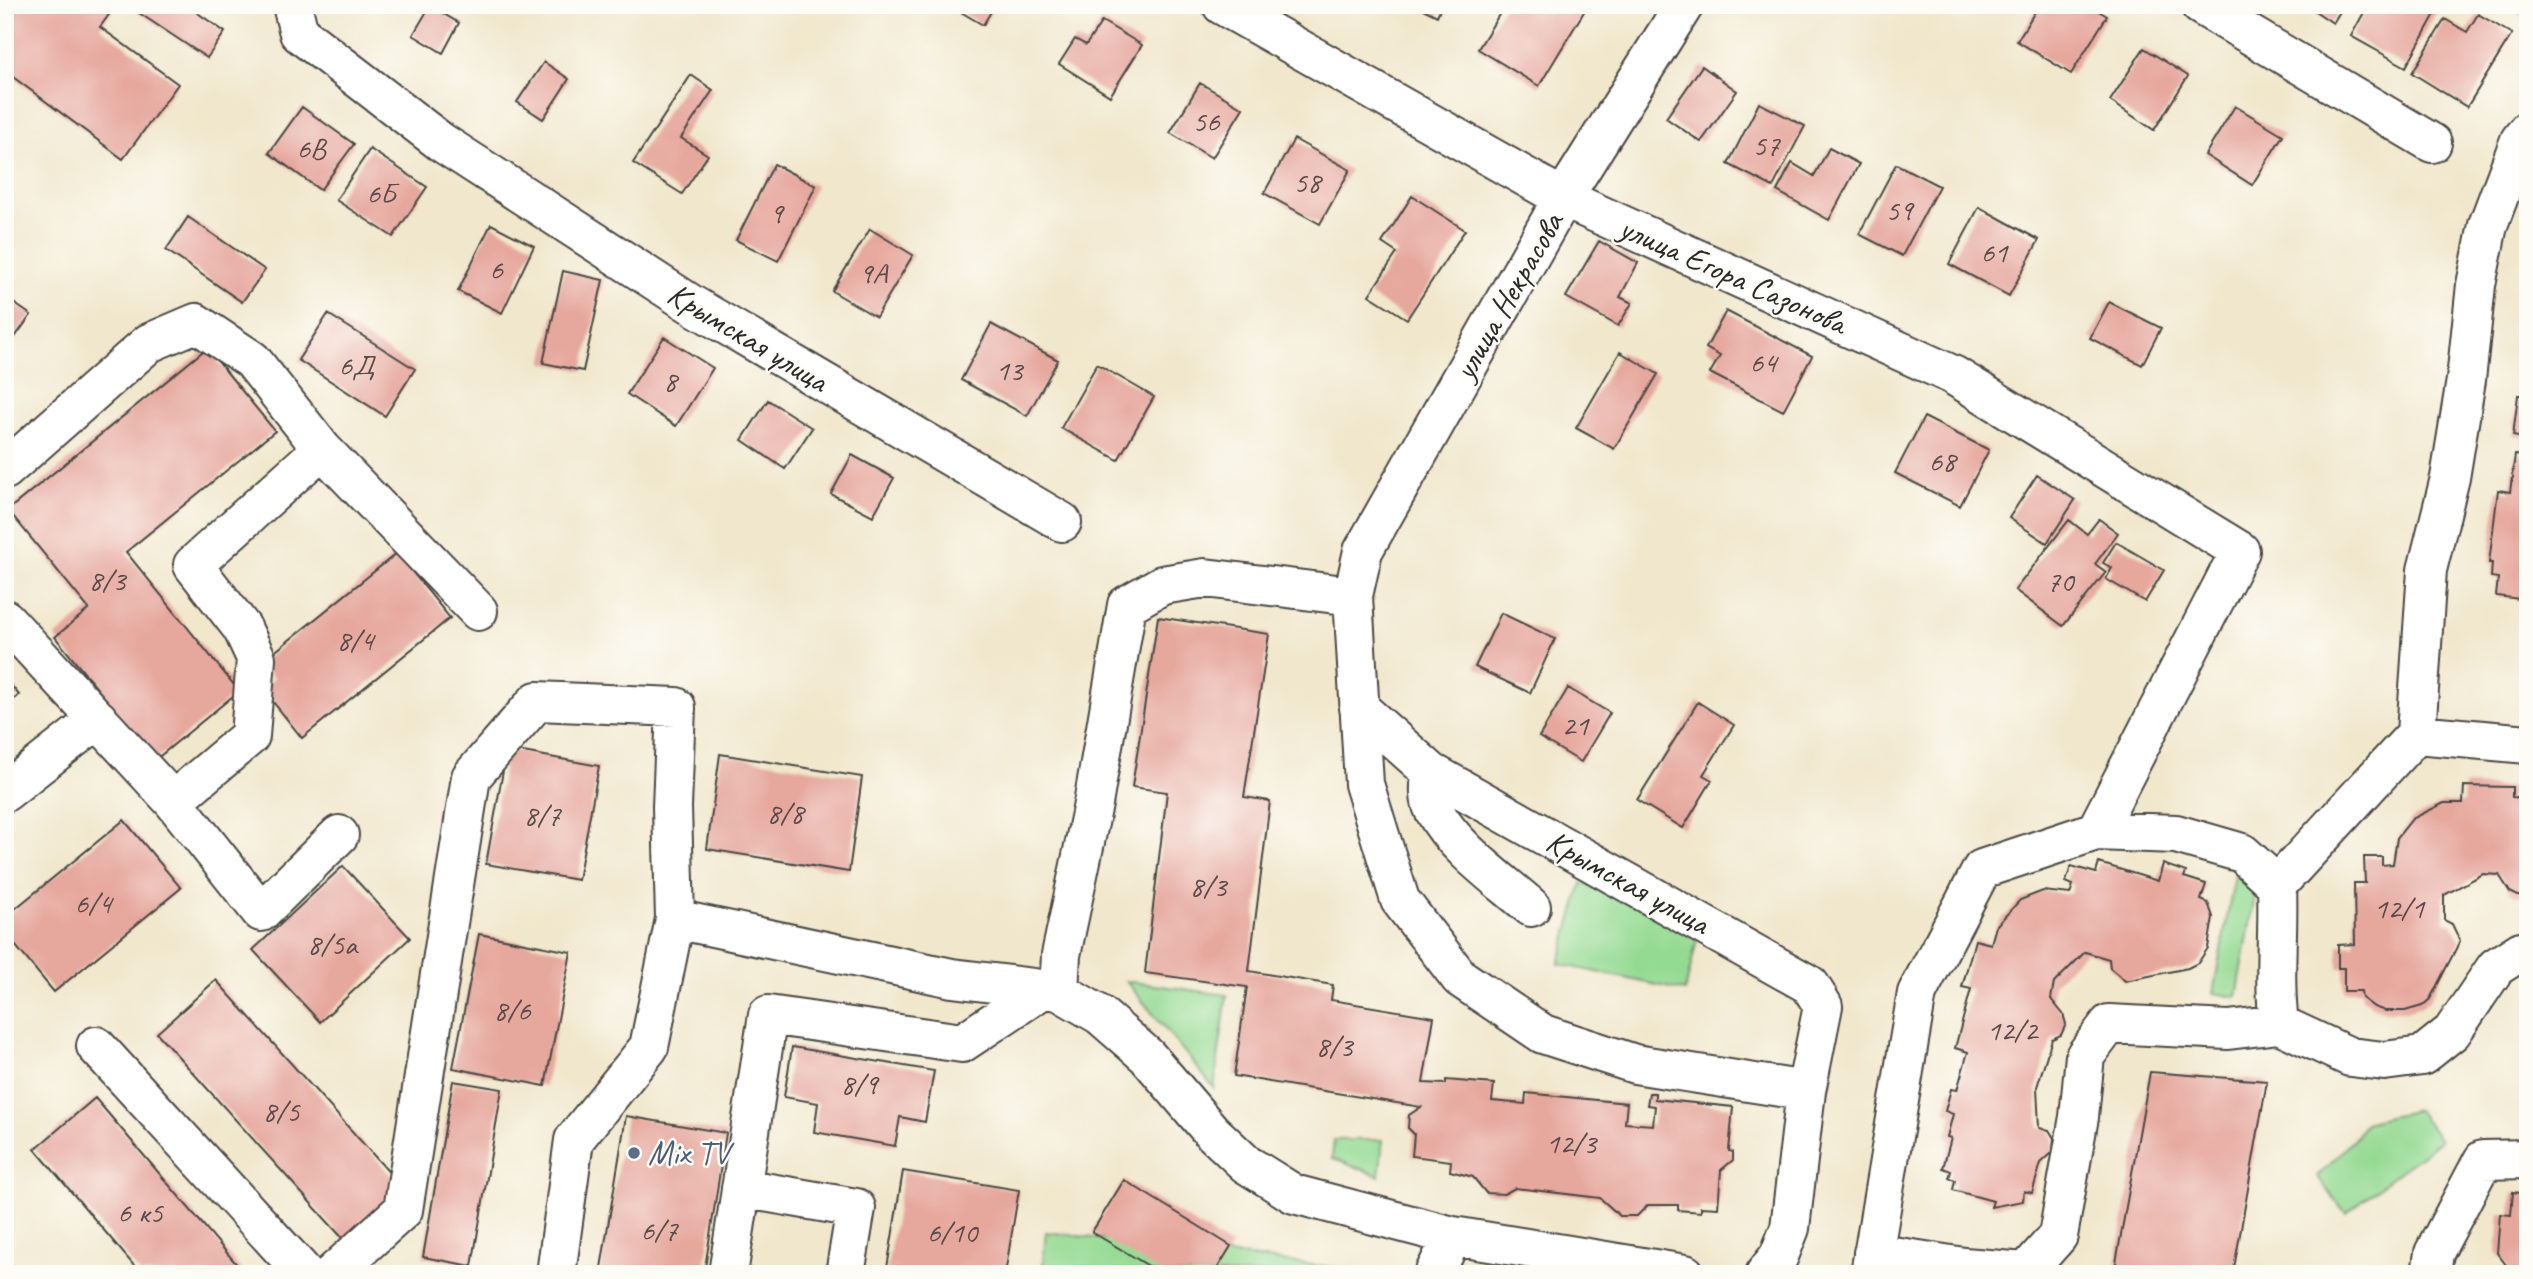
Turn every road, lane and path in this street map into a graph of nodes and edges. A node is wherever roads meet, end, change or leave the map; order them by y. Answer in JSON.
{"nodes":[{"id":1,"x":292,"y":5,"type":"edge"},
{"id":2,"x":1222,"y":5,"type":"edge"},
{"id":3,"x":1684,"y":5,"type":"edge"},
{"id":4,"x":2200,"y":5,"type":"edge"},
{"id":5,"x":2528,"y":130,"type":"edge"},
{"id":6,"x":2432,"y":143,"type":"dead end"},
{"id":7,"x":1563,"y":198,"type":"junction"},
{"id":8,"x":322,"y":449,"type":"junction"},
{"id":9,"x":5,"y":470,"type":"edge"},
{"id":10,"x":1062,"y":522,"type":"dead end"},
{"id":11,"x":1353,"y":596,"type":"junction"},
{"id":12,"x":478,"y":611,"type":"dead end"},
{"id":13,"x":5,"y":619,"type":"edge"},
{"id":14,"x":1359,"y":708,"type":"junction"},
{"id":15,"x":98,"y":719,"type":"junction"},
{"id":16,"x":2416,"y":734,"type":"junction"},
{"id":17,"x":2528,"y":744,"type":"edge"},
{"id":18,"x":1430,"y":772,"type":"junction"},
{"id":19,"x":5,"y":792,"type":"edge"},
{"id":20,"x":173,"y":801,"type":"junction"},
{"id":21,"x":2096,"y":831,"type":"junction"},
{"id":22,"x":339,"y":835,"type":"dead end"},
{"id":23,"x":2277,"y":885,"type":"junction"},
{"id":24,"x":1531,"y":907,"type":"dead end"},
{"id":25,"x":675,"y":919,"type":"junction"},
{"id":26,"x":2528,"y":951,"type":"edge"},
{"id":27,"x":1051,"y":990,"type":"junction"},
{"id":28,"x":2279,"y":1024,"type":"junction"},
{"id":29,"x":96,"y":1046,"type":"dead end"},
{"id":30,"x":1806,"y":1091,"type":"junction"},
{"id":31,"x":2528,"y":1158,"type":"edge"},
{"id":32,"x":741,"y":1188,"type":"junction"},
{"id":33,"x":1453,"y":1236,"type":"junction"},
{"id":34,"x":1871,"y":1263,"type":"edge"},
{"id":35,"x":2026,"y":1273,"type":"edge"},
{"id":36,"x":305,"y":1274,"type":"edge"},
{"id":37,"x":332,"y":1274,"type":"edge"},
{"id":38,"x":556,"y":1274,"type":"edge"},
{"id":39,"x":728,"y":1274,"type":"edge"},
{"id":40,"x":845,"y":1274,"type":"edge"},
{"id":41,"x":1434,"y":1274,"type":"edge"},
{"id":42,"x":1685,"y":1274,"type":"edge"},
{"id":43,"x":1765,"y":1274,"type":"edge"},
{"id":44,"x":2431,"y":1274,"type":"edge"}],
"edges":[{"from":1,"to":10,"type":"street","name":"Крымская улица"},
{"from":2,"to":7,"type":"street","name":"улица Егора Сазонова"},
{"from":3,"to":7,"type":"street","name":"улица Некрасова"},
{"from":4,"to":6,"type":"street"},
{"from":5,"to":16,"type":"street"},
{"from":7,"to":11,"type":"street","name":"улица Некрасова"},
{"from":7,"to":21,"type":"street","name":"улица Егора Сазонова"},
{"from":8,"to":9,"type":"street"},
{"from":8,"to":12,"type":"street"},
{"from":8,"to":20,"type":"street"},
{"from":11,"to":14,"type":"street","name":"улица Некрасова"},
{"from":11,"to":27,"type":"street"},
{"from":13,"to":15,"type":"street"},
{"from":14,"to":18,"type":"street","name":"Крымская улица"},
{"from":14,"to":30,"type":"street","name":"улица Некрасова"},
{"from":15,"to":19,"type":"street"},
{"from":15,"to":20,"type":"street"},
{"from":16,"to":17,"type":"street"},
{"from":16,"to":23,"type":"street"},
{"from":18,"to":24,"type":"street"},
{"from":18,"to":30,"type":"street","name":"Крымская улица"},
{"from":20,"to":22,"type":"street"},
{"from":21,"to":23,"type":"street"},
{"from":21,"to":34,"type":"street"},
{"from":23,"to":28,"type":"street"},
{"from":25,"to":27,"type":"street"},
{"from":25,"to":37,"type":"street"},
{"from":25,"to":38,"type":"street"},
{"from":26,"to":28,"type":"street"},
{"from":27,"to":32,"type":"street"},
{"from":27,"to":33,"type":"street"},
{"from":28,"to":35,"type":"street"},
{"from":29,"to":36,"type":"street"},
{"from":30,"to":43,"type":"street","name":"Крымская улица"},
{"from":31,"to":44,"type":"street"},
{"from":32,"to":39,"type":"street"},
{"from":32,"to":40,"type":"street"},
{"from":33,"to":41,"type":"street"},
{"from":33,"to":42,"type":"street"},
{"from":34,"to":35,"type":"street"}]}
